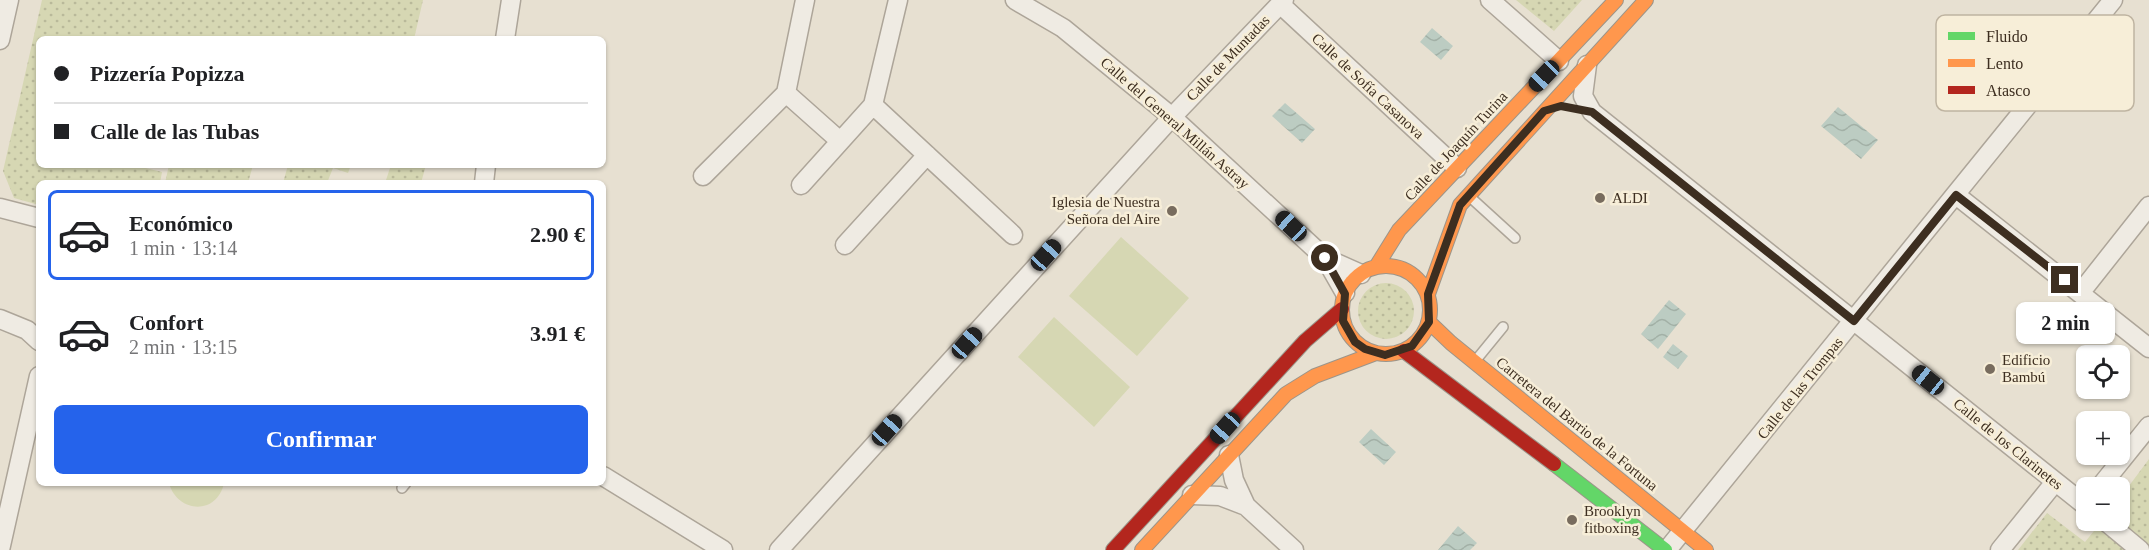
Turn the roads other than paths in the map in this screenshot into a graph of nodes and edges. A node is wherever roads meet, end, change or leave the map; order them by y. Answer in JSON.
{"nodes":[{"id":1,"x":9,"y":0,"type":"edge"},
{"id":2,"x":511,"y":0,"type":"edge"},
{"id":3,"x":805,"y":0,"type":"edge"},
{"id":4,"x":898,"y":0,"type":"edge"},
{"id":5,"x":1015,"y":0,"type":"edge"},
{"id":6,"x":1490,"y":0,"type":"edge"},
{"id":7,"x":1616,"y":0,"type":"edge"},
{"id":8,"x":1646,"y":0,"type":"edge"},
{"id":9,"x":2113,"y":0,"type":"edge"},
{"id":10,"x":1282,"y":2,"type":"edge"},
{"id":11,"x":2101,"y":15,"type":"edge"},
{"id":12,"x":505,"y":36,"type":"edge"},
{"id":13,"x":0,"y":40,"type":"edge"},
{"id":14,"x":1559,"y":61,"type":"junction"},
{"id":15,"x":1587,"y":64,"type":"junction"},
{"id":16,"x":786,"y":93,"type":"junction"},
{"id":17,"x":873,"y":105,"type":"junction"},
{"id":18,"x":1544,"y":111,"type":"junction"},
{"id":19,"x":2024,"y":111,"type":"edge"},
{"id":20,"x":1592,"y":112,"type":"junction"},
{"id":21,"x":1172,"y":117,"type":"junction"},
{"id":22,"x":840,"y":141,"type":"junction"},
{"id":23,"x":927,"y":155,"type":"junction"},
{"id":24,"x":1457,"y":168,"type":"junction"},
{"id":25,"x":702,"y":176,"type":"dead end"},
{"id":26,"x":801,"y":185,"type":"dead end"},
{"id":27,"x":1468,"y":195,"type":"junction"},
{"id":28,"x":1956,"y":195,"type":"junction"},
{"id":29,"x":2149,"y":206,"type":"edge"},
{"id":30,"x":0,"y":208,"type":"edge"},
{"id":31,"x":36,"y":217,"type":"edge"},
{"id":32,"x":1013,"y":235,"type":"dead end"},
{"id":33,"x":1515,"y":238,"type":"dead end"},
{"id":34,"x":845,"y":245,"type":"dead end"},
{"id":35,"x":1325,"y":258,"type":"junction"},
{"id":36,"x":1369,"y":270,"type":"junction"},
{"id":37,"x":2080,"y":292,"type":"junction"},
{"id":38,"x":1428,"y":294,"type":"junction"},
{"id":39,"x":1343,"y":301,"type":"junction"},
{"id":40,"x":0,"y":319,"type":"edge"},
{"id":41,"x":1854,"y":321,"type":"junction"},
{"id":42,"x":1429,"y":322,"type":"junction"},
{"id":43,"x":1503,"y":327,"type":"dead end"},
{"id":44,"x":36,"y":338,"type":"edge"},
{"id":45,"x":2149,"y":348,"type":"edge"},
{"id":46,"x":1404,"y":351,"type":"junction"},
{"id":47,"x":1376,"y":353,"type":"junction"},
{"id":48,"x":1475,"y":362,"type":"junction"},
{"id":49,"x":36,"y":389,"type":"edge"},
{"id":50,"x":2149,"y":426,"type":"edge"},
{"id":51,"x":1229,"y":455,"type":"junction"},
{"id":52,"x":2108,"y":477,"type":"edge"},
{"id":53,"x":606,"y":478,"type":"edge"},
{"id":54,"x":2055,"y":482,"type":"junction"},
{"id":55,"x":1192,"y":495,"type":"junction"},
{"id":56,"x":2076,"y":498,"type":"edge"},
{"id":57,"x":1246,"y":506,"type":"junction"},
{"id":58,"x":1683,"y":531,"type":"junction"},
{"id":59,"x":2117,"y":531,"type":"edge"},
{"id":60,"x":0,"y":550,"type":"edge"},
{"id":61,"x":723,"y":550,"type":"edge"},
{"id":62,"x":779,"y":550,"type":"edge"},
{"id":63,"x":1113,"y":550,"type":"edge"},
{"id":64,"x":1142,"y":550,"type":"edge"},
{"id":65,"x":1294,"y":550,"type":"edge"},
{"id":66,"x":1666,"y":550,"type":"edge"},
{"id":67,"x":1707,"y":550,"type":"edge"},
{"id":68,"x":2000,"y":550,"type":"edge"},
{"id":69,"x":2140,"y":550,"type":"edge"}],
"edges":[{"from":1,"to":13,"type":"street"},
{"from":2,"to":12,"type":"street"},
{"from":3,"to":16,"type":"street"},
{"from":4,"to":17,"type":"street"},
{"from":5,"to":21,"type":"street","name":"Calle del General Millán Astray"},
{"from":6,"to":14,"type":"street"},
{"from":7,"to":14,"type":"main road","name":"Calle de Joaquín Turina"},
{"from":8,"to":15,"type":"main road"},
{"from":9,"to":11,"type":"street","name":"Calle de las Trompas"},
{"from":10,"to":21,"type":"street","name":"Calle de Muntadas"},
{"from":10,"to":24,"type":"street","name":"Calle de Sofía Casanova"},
{"from":14,"to":24,"type":"main road","name":"Calle de Joaquín Turina"},
{"from":15,"to":18,"type":"main road"},
{"from":15,"to":20,"type":"street"},
{"from":16,"to":22,"type":"street"},
{"from":16,"to":25,"type":"street"},
{"from":17,"to":22,"type":"street"},
{"from":17,"to":23,"type":"street"},
{"from":18,"to":20,"type":"street","name":"Calle de los Clarinetes"},
{"from":18,"to":27,"type":"main road"},
{"from":19,"to":28,"type":"street","name":"Calle de las Trompas"},
{"from":20,"to":41,"type":"street","name":"Calle de los Clarinetes"},
{"from":21,"to":35,"type":"street","name":"Calle del General Millán Astray"},
{"from":21,"to":62,"type":"street","name":"Calle de Muntadas"},
{"from":22,"to":26,"type":"street"},
{"from":23,"to":32,"type":"street"},
{"from":23,"to":34,"type":"street"},
{"from":24,"to":36,"type":"main road","name":"Calle de Joaquín Turina"},
{"from":27,"to":33,"type":"lane"},
{"from":27,"to":38,"type":"main road"},
{"from":28,"to":37,"type":"street"},
{"from":28,"to":41,"type":"street","name":"Calle de las Trompas"},
{"from":29,"to":37,"type":"street"},
{"from":30,"to":31,"type":"street"},
{"from":35,"to":36,"type":"street","name":"Calle del General Millán Astray"},
{"from":35,"to":39,"type":"street","name":"Calle del General Millán Astray"},
{"from":36,"to":38,"type":"main road"},
{"from":36,"to":39,"type":"main road"},
{"from":37,"to":45,"type":"street"},
{"from":38,"to":42,"type":"main road"},
{"from":39,"to":47,"type":"main road"},
{"from":39,"to":63,"type":"main road"},
{"from":40,"to":44,"type":"street"},
{"from":41,"to":54,"type":"street","name":"Calle de los Clarinetes"},
{"from":41,"to":58,"type":"street","name":"Calle de las Trompas"},
{"from":42,"to":46,"type":"main road"},
{"from":42,"to":48,"type":"main road","name":"Carretera del Barrio de la Fortuna"},
{"from":43,"to":48,"type":"lane"},
{"from":46,"to":47,"type":"main road"},
{"from":46,"to":66,"type":"main road"},
{"from":47,"to":51,"type":"main road"},
{"from":48,"to":58,"type":"main road","name":"Carretera del Barrio de la Fortuna"},
{"from":49,"to":60,"type":"street"},
{"from":50,"to":52,"type":"street"},
{"from":51,"to":55,"type":"main road"},
{"from":51,"to":57,"type":"street"},
{"from":53,"to":61,"type":"street"},
{"from":54,"to":56,"type":"street","name":"Calle de los Clarinetes"},
{"from":54,"to":68,"type":"street"},
{"from":55,"to":57,"type":"street"},
{"from":55,"to":64,"type":"main road"},
{"from":57,"to":65,"type":"street"},
{"from":58,"to":66,"type":"street","name":"Calle de las Trompas"},
{"from":58,"to":67,"type":"main road","name":"Carretera del Barrio de la Fortuna"},
{"from":59,"to":69,"type":"street"}]}
